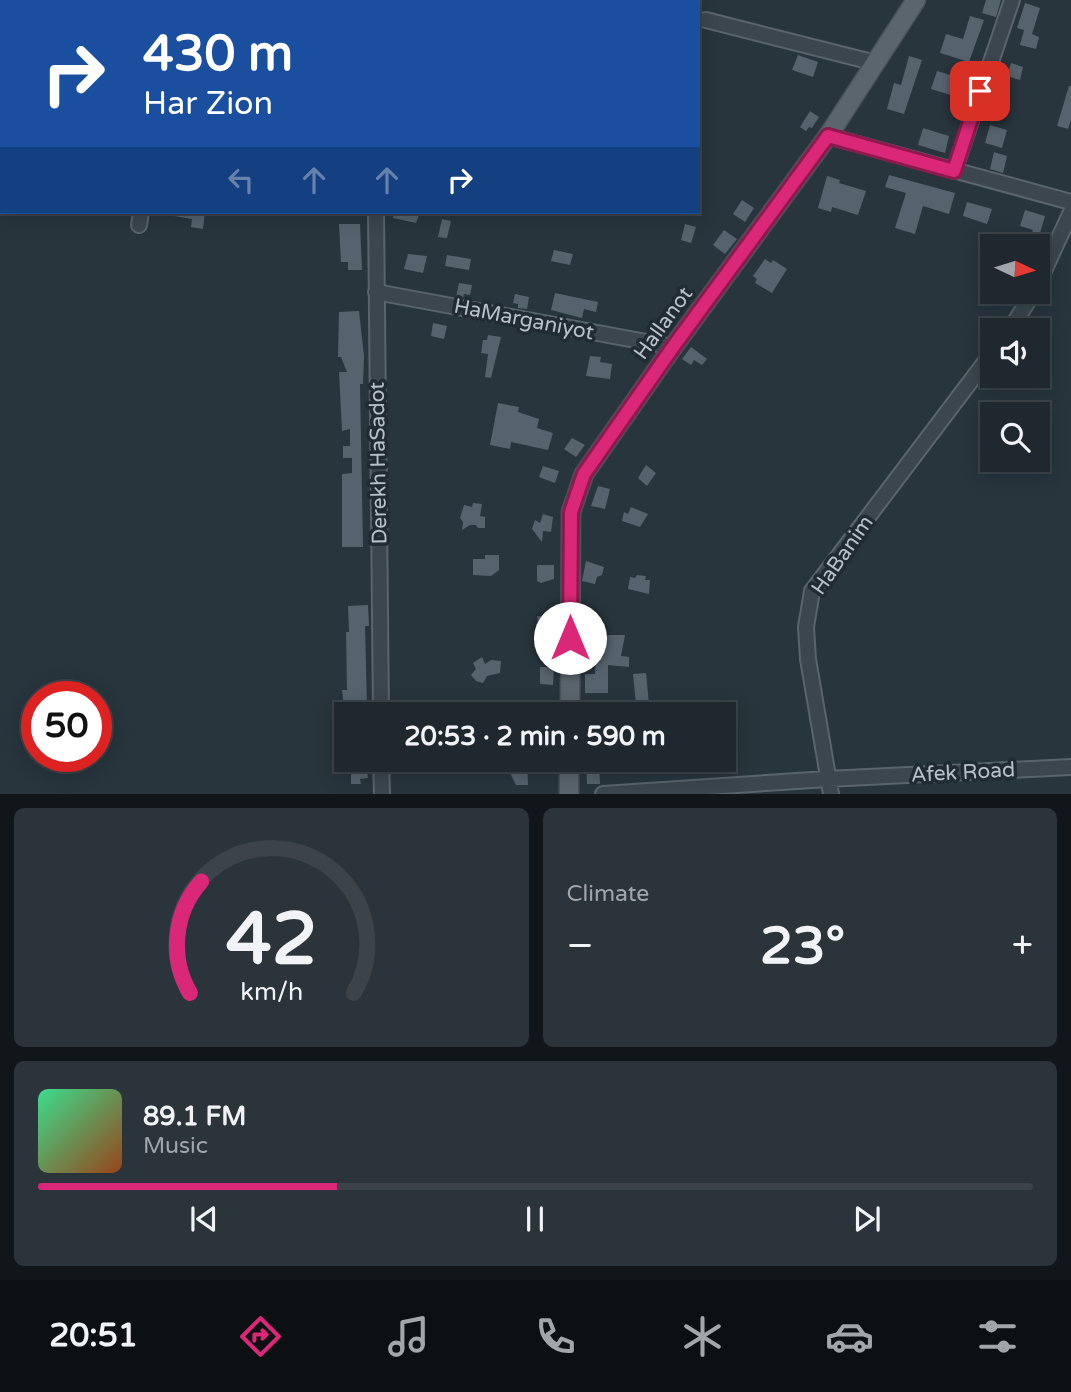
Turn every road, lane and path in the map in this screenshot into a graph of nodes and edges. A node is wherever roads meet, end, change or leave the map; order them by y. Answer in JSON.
{"nodes":[{"id":1,"x":916,"y":0,"type":"edge"},
{"id":2,"x":1012,"y":0,"type":"edge"},
{"id":3,"x":706,"y":20,"type":"dead end"},
{"id":4,"x":876,"y":63,"type":"junction"},
{"id":5,"x":828,"y":136,"type":"junction"},
{"id":6,"x":954,"y":171,"type":"junction"},
{"id":7,"x":1071,"y":202,"type":"edge"},
{"id":8,"x":1071,"y":212,"type":"edge"},
{"id":9,"x":376,"y":214,"type":"edge"},
{"id":10,"x":1050,"y":258,"type":"edge"},
{"id":11,"x":376,"y":292,"type":"junction"},
{"id":12,"x":673,"y":347,"type":"junction"},
{"id":13,"x":980,"y":369,"type":"edge"},
{"id":14,"x":381,"y":702,"type":"edge"},
{"id":15,"x":570,"y":702,"type":"edge"},
{"id":16,"x":1071,"y":767,"type":"edge"},
{"id":17,"x":382,"y":772,"type":"edge"},
{"id":18,"x":569,"y":772,"type":"edge"},
{"id":19,"x":829,"y":786,"type":"edge"},
{"id":20,"x":382,"y":793,"type":"edge"},
{"id":21,"x":569,"y":793,"type":"edge"},
{"id":22,"x":603,"y":793,"type":"edge"}],
"edges":[{"from":1,"to":4,"type":"main road","name":"HaIlanot"},
{"from":2,"to":6,"type":"street"},
{"from":3,"to":4,"type":"street"},
{"from":4,"to":5,"type":"main road","name":"HaIlanot"},
{"from":5,"to":6,"type":"street"},
{"from":5,"to":12,"type":"main road","name":"HaIlanot"},
{"from":6,"to":7,"type":"street"},
{"from":8,"to":10,"type":"street"},
{"from":9,"to":11,"type":"street","name":"Derekh HaSadot"},
{"from":11,"to":12,"type":"street","name":"HaMarganiyot"},
{"from":11,"to":14,"type":"street","name":"Derekh HaSadot"},
{"from":12,"to":15,"type":"main road","name":"HaIlanot"},
{"from":13,"to":19,"type":"street","name":"HaBanim"},
{"from":16,"to":19,"type":"street","name":"Afek Road"},
{"from":17,"to":20,"type":"street"},
{"from":18,"to":21,"type":"main road"},
{"from":19,"to":22,"type":"street","name":"Afek Road"}]}
